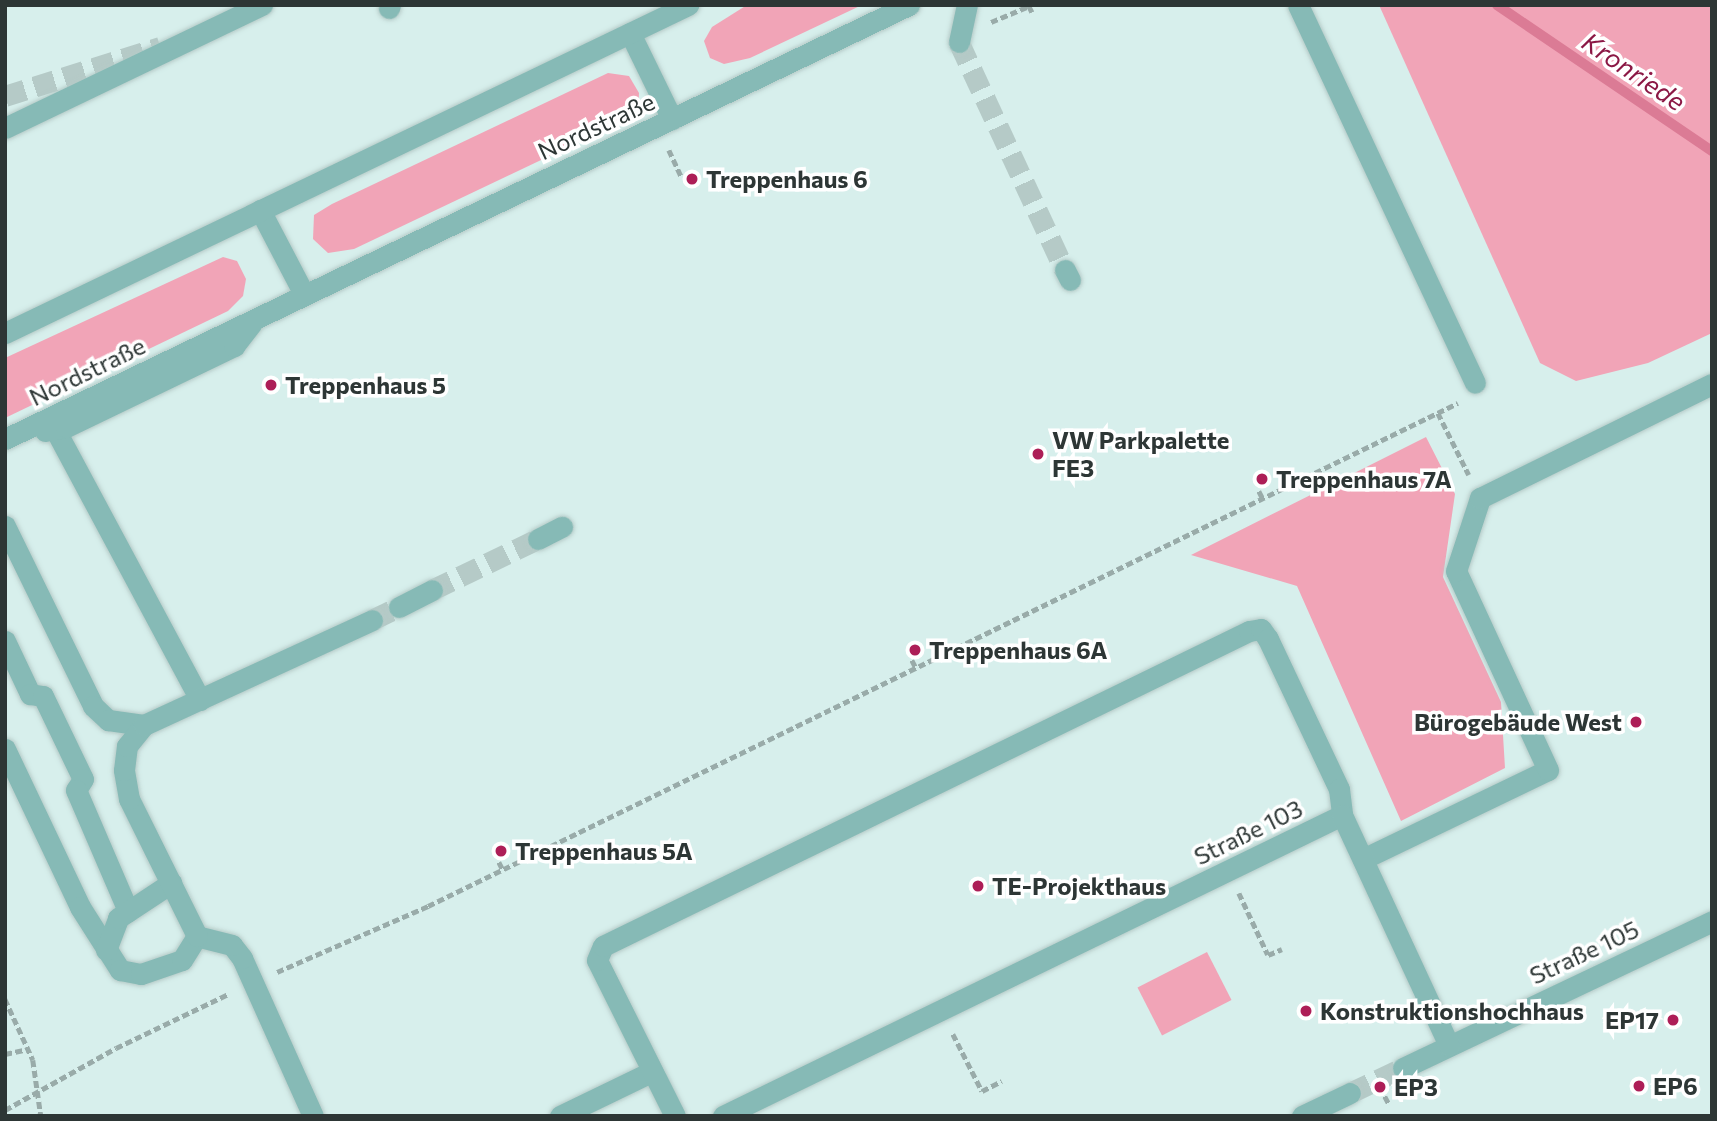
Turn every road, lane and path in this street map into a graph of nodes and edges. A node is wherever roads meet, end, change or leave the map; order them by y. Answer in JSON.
{"nodes":[{"id":1,"x":262,"y":5,"type":"edge"},
{"id":2,"x":688,"y":5,"type":"edge"},
{"id":3,"x":909,"y":5,"type":"edge"},
{"id":4,"x":967,"y":5,"type":"edge"},
{"id":5,"x":1298,"y":5,"type":"edge"},
{"id":6,"x":630,"y":33,"type":"junction"},
{"id":7,"x":959,"y":42,"type":"tunnel mouth"},
{"id":8,"x":672,"y":119,"type":"junction"},
{"id":9,"x":5,"y":128,"type":"edge"},
{"id":10,"x":669,"y":149,"type":"dead end"},
{"id":11,"x":682,"y":178,"type":"dead end"},
{"id":12,"x":260,"y":210,"type":"junction"},
{"id":13,"x":304,"y":294,"type":"junction"},
{"id":14,"x":5,"y":333,"type":"edge"},
{"id":15,"x":1712,"y":384,"type":"edge"},
{"id":16,"x":1472,"y":390,"type":"joint"},
{"id":17,"x":1438,"y":413,"type":"junction"},
{"id":18,"x":52,"y":423,"type":"junction"},
{"id":19,"x":7,"y":438,"type":"edge"},
{"id":20,"x":1259,"y":491,"type":"dead end"},
{"id":21,"x":1480,"y":498,"type":"junction"},
{"id":22,"x":1263,"y":499,"type":"junction"},
{"id":23,"x":5,"y":526,"type":"edge"},
{"id":24,"x":562,"y":527,"type":"dead end"},
{"id":25,"x":538,"y":539,"type":"tunnel mouth"},
{"id":26,"x":432,"y":590,"type":"tunnel mouth"},
{"id":27,"x":403,"y":604,"type":"tunnel mouth"},
{"id":28,"x":372,"y":620,"type":"tunnel mouth"},
{"id":29,"x":5,"y":641,"type":"edge"},
{"id":30,"x":912,"y":660,"type":"dead end"},
{"id":31,"x":916,"y":668,"type":"junction"},
{"id":32,"x":200,"y":700,"type":"junction"},
{"id":33,"x":144,"y":725,"type":"junction"},
{"id":34,"x":5,"y":749,"type":"edge"},
{"id":35,"x":1342,"y":815,"type":"junction"},
{"id":36,"x":1363,"y":859,"type":"junction"},
{"id":37,"x":499,"y":862,"type":"dead end"},
{"id":38,"x":503,"y":870,"type":"junction"},
{"id":39,"x":1228,"y":871,"type":"junction"},
{"id":40,"x":171,"y":883,"type":"junction"},
{"id":41,"x":128,"y":911,"type":"junction"},
{"id":42,"x":1712,"y":921,"type":"edge"},
{"id":43,"x":197,"y":936,"type":"junction"},
{"id":44,"x":1282,"y":949,"type":"dead end"},
{"id":45,"x":106,"y":950,"type":"junction"},
{"id":46,"x":254,"y":982,"type":"junction"},
{"id":47,"x":5,"y":999,"type":"edge"},
{"id":48,"x":942,"y":1011,"type":"junction"},
{"id":49,"x":1449,"y":1045,"type":"junction"},
{"id":50,"x":29,"y":1049,"type":"junction"},
{"id":51,"x":5,"y":1055,"type":"edge"},
{"id":52,"x":1403,"y":1068,"type":"tunnel mouth"},
{"id":53,"x":651,"y":1072,"type":"junction"},
{"id":54,"x":1377,"y":1080,"type":"dead end"},
{"id":55,"x":1002,"y":1081,"type":"dead end"},
{"id":56,"x":38,"y":1093,"type":"junction"},
{"id":57,"x":1350,"y":1093,"type":"tunnel mouth"},
{"id":58,"x":1389,"y":1104,"type":"dead end"},
{"id":59,"x":5,"y":1110,"type":"edge"},
{"id":60,"x":41,"y":1116,"type":"edge"},
{"id":61,"x":313,"y":1116,"type":"edge"},
{"id":62,"x":560,"y":1116,"type":"edge"},
{"id":63,"x":675,"y":1116,"type":"edge"},
{"id":64,"x":723,"y":1116,"type":"edge"},
{"id":65,"x":1302,"y":1116,"type":"edge"}],
"edges":[{"from":1,"to":9,"type":"street"},
{"from":2,"to":6,"type":"street"},
{"from":3,"to":8,"type":"street","name":"Nordstraße"},
{"from":4,"to":7,"type":"street"},
{"from":5,"to":16,"type":"street"},
{"from":6,"to":8,"type":"street"},
{"from":6,"to":12,"type":"street"},
{"from":8,"to":13,"type":"street","name":"Nordstraße"},
{"from":10,"to":11,"type":"path"},
{"from":12,"to":13,"type":"street"},
{"from":12,"to":14,"type":"street"},
{"from":13,"to":18,"type":"street","name":"Nordstraße"},
{"from":15,"to":21,"type":"street"},
{"from":16,"to":17,"type":"path"},
{"from":17,"to":21,"type":"path"},
{"from":17,"to":22,"type":"path"},
{"from":18,"to":19,"type":"street"},
{"from":18,"to":32,"type":"street"},
{"from":20,"to":22,"type":"path"},
{"from":21,"to":36,"type":"street"},
{"from":22,"to":31,"type":"path"},
{"from":23,"to":33,"type":"street"},
{"from":24,"to":25,"type":"street"},
{"from":26,"to":27,"type":"street"},
{"from":28,"to":32,"type":"street"},
{"from":29,"to":41,"type":"street"},
{"from":30,"to":31,"type":"path"},
{"from":31,"to":38,"type":"path"},
{"from":32,"to":33,"type":"street"},
{"from":33,"to":40,"type":"street"},
{"from":34,"to":45,"type":"street"},
{"from":35,"to":36,"type":"street","name":"Straße 103"},
{"from":35,"to":39,"type":"street","name":"Straße 103"},
{"from":35,"to":53,"type":"street"},
{"from":36,"to":49,"type":"street","name":"Straße 103"},
{"from":37,"to":38,"type":"path"},
{"from":38,"to":46,"type":"path"},
{"from":39,"to":44,"type":"path"},
{"from":39,"to":48,"type":"street","name":"Straße 103"},
{"from":40,"to":41,"type":"street"},
{"from":40,"to":43,"type":"street"},
{"from":41,"to":45,"type":"street"},
{"from":42,"to":49,"type":"street","name":"Straße 105"},
{"from":43,"to":45,"type":"street"},
{"from":43,"to":46,"type":"street"},
{"from":46,"to":56,"type":"path"},
{"from":46,"to":61,"type":"street"},
{"from":47,"to":50,"type":"path"},
{"from":48,"to":55,"type":"path"},
{"from":48,"to":64,"type":"street","name":"Straße 103"},
{"from":49,"to":52,"type":"street","name":"Straße 105"},
{"from":50,"to":51,"type":"path"},
{"from":50,"to":56,"type":"path"},
{"from":53,"to":62,"type":"street"},
{"from":53,"to":63,"type":"street"},
{"from":54,"to":58,"type":"path"},
{"from":56,"to":59,"type":"path"},
{"from":56,"to":60,"type":"path"},
{"from":57,"to":65,"type":"street"}]}
